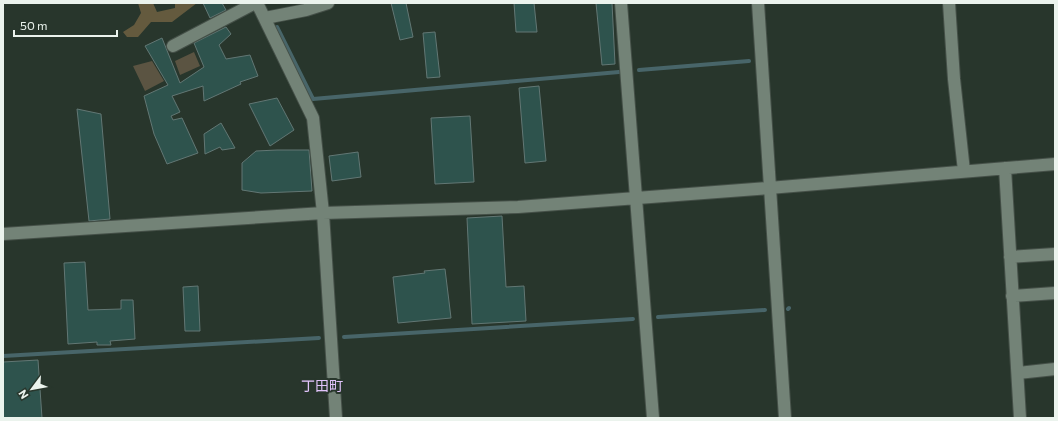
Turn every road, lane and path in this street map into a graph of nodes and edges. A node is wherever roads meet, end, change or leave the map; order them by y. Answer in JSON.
{"nodes":[{"id":1,"x":256,"y":3,"type":"edge"},
{"id":2,"x":328,"y":3,"type":"edge"},
{"id":3,"x":621,"y":3,"type":"edge"},
{"id":4,"x":758,"y":3,"type":"edge"},
{"id":5,"x":949,"y":3,"type":"edge"},
{"id":6,"x":265,"y":18,"type":"junction"},
{"id":7,"x":173,"y":46,"type":"dead end"},
{"id":8,"x":1055,"y":164,"type":"edge"},
{"id":9,"x":1004,"y":168,"type":"junction"},
{"id":10,"x":964,"y":171,"type":"junction"},
{"id":11,"x":769,"y":188,"type":"junction"},
{"id":12,"x":637,"y":198,"type":"junction"},
{"id":13,"x":323,"y":213,"type":"junction"},
{"id":14,"x":3,"y":234,"type":"edge"},
{"id":15,"x":1055,"y":254,"type":"edge"},
{"id":16,"x":1010,"y":257,"type":"junction"},
{"id":17,"x":1055,"y":293,"type":"edge"},
{"id":18,"x":1012,"y":296,"type":"junction"},
{"id":19,"x":1055,"y":369,"type":"edge"},
{"id":20,"x":1018,"y":373,"type":"junction"},
{"id":21,"x":336,"y":418,"type":"edge"},
{"id":22,"x":653,"y":418,"type":"edge"},
{"id":23,"x":785,"y":418,"type":"edge"},
{"id":24,"x":1020,"y":418,"type":"edge"}],
"edges":[{"from":1,"to":6,"type":"street"},
{"from":1,"to":7,"type":"street"},
{"from":2,"to":6,"type":"street"},
{"from":3,"to":12,"type":"street"},
{"from":4,"to":11,"type":"street"},
{"from":5,"to":10,"type":"street"},
{"from":6,"to":13,"type":"street"},
{"from":8,"to":9,"type":"street"},
{"from":9,"to":10,"type":"street"},
{"from":9,"to":16,"type":"street"},
{"from":10,"to":11,"type":"street"},
{"from":11,"to":12,"type":"street"},
{"from":11,"to":23,"type":"street"},
{"from":12,"to":13,"type":"street"},
{"from":12,"to":22,"type":"street"},
{"from":13,"to":14,"type":"street"},
{"from":13,"to":21,"type":"street"},
{"from":15,"to":16,"type":"street"},
{"from":16,"to":18,"type":"street"},
{"from":17,"to":18,"type":"street"},
{"from":18,"to":20,"type":"street"},
{"from":19,"to":20,"type":"street"},
{"from":20,"to":24,"type":"street"}]}
